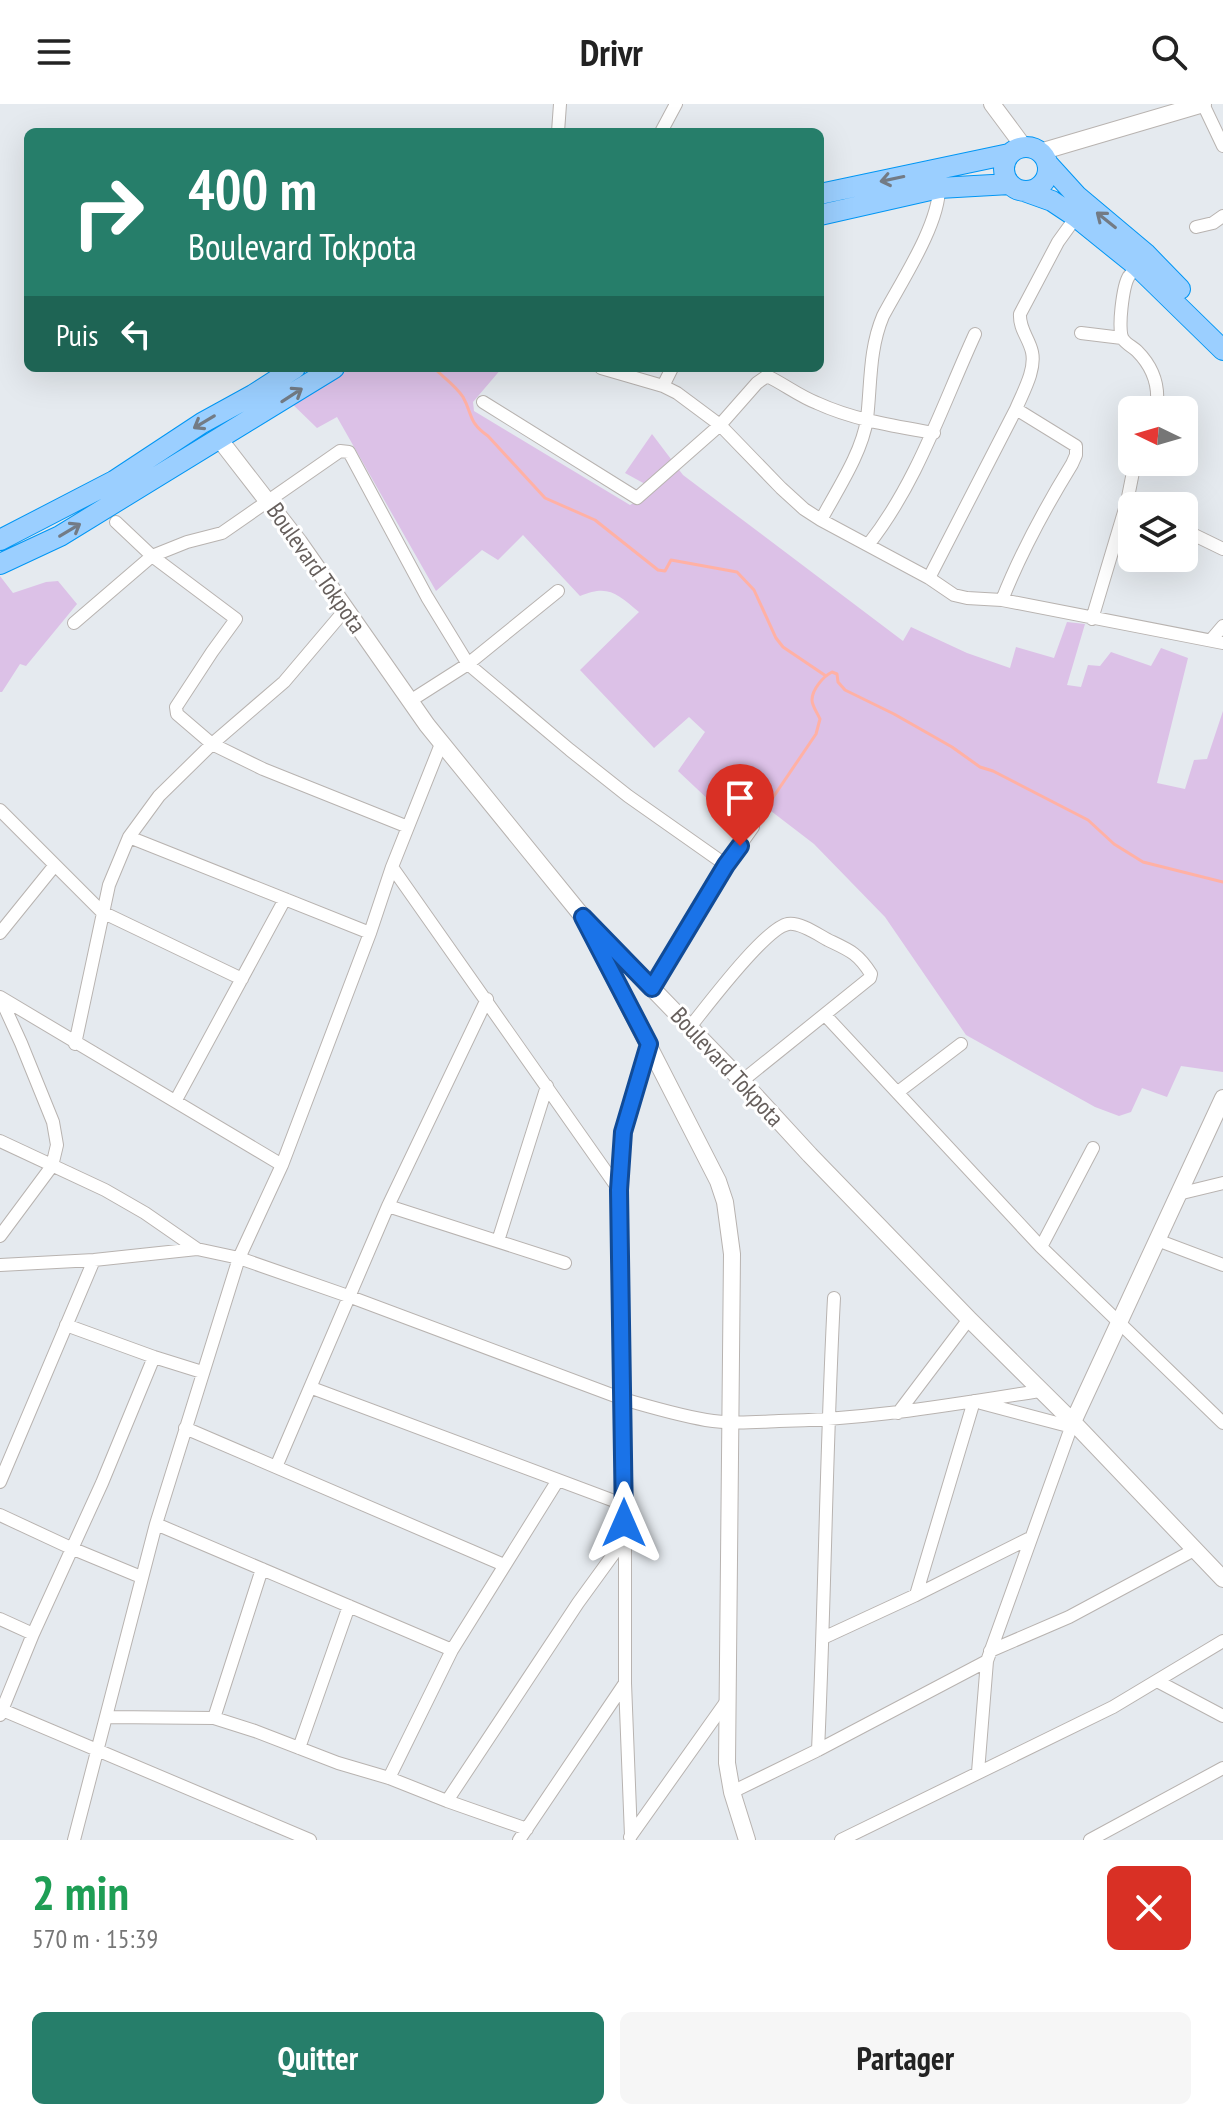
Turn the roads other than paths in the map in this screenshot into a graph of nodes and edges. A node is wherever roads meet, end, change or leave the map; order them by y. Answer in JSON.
{"nodes":[{"id":1,"x":560,"y":104,"type":"edge"},
{"id":2,"x":676,"y":104,"type":"edge"},
{"id":3,"x":992,"y":104,"type":"edge"},
{"id":4,"x":1203,"y":104,"type":"edge"},
{"id":5,"x":558,"y":128,"type":"edge"},
{"id":6,"x":663,"y":128,"type":"edge"},
{"id":7,"x":1223,"y":146,"type":"edge"},
{"id":8,"x":1030,"y":154,"type":"junction"},
{"id":9,"x":1017,"y":187,"type":"junction"},
{"id":10,"x":939,"y":188,"type":"junction"},
{"id":11,"x":824,"y":193,"type":"edge"},
{"id":12,"x":824,"y":214,"type":"edge"},
{"id":13,"x":1223,"y":216,"type":"edge"},
{"id":14,"x":1076,"y":217,"type":"junction"},
{"id":15,"x":1196,"y":227,"type":"dead end"},
{"id":16,"x":1138,"y":267,"type":"junction"},
{"id":17,"x":1223,"y":332,"type":"edge"},
{"id":18,"x":1081,"y":333,"type":"dead end"},
{"id":19,"x":975,"y":334,"type":"dead end"},
{"id":20,"x":1122,"y":338,"type":"junction"},
{"id":21,"x":1223,"y":350,"type":"edge"},
{"id":22,"x":289,"y":372,"type":"edge"},
{"id":23,"x":328,"y":372,"type":"edge"},
{"id":24,"x":615,"y":372,"type":"edge"},
{"id":25,"x":670,"y":372,"type":"edge"},
{"id":26,"x":769,"y":372,"type":"edge"},
{"id":27,"x":663,"y":386,"type":"junction"},
{"id":28,"x":1158,"y":396,"type":"edge"},
{"id":29,"x":483,"y":402,"type":"dead end"},
{"id":30,"x":1016,"y":409,"type":"junction"},
{"id":31,"x":867,"y":421,"type":"junction"},
{"id":32,"x":720,"y":425,"type":"junction"},
{"id":33,"x":934,"y":433,"type":"junction"},
{"id":34,"x":220,"y":440,"type":"junction"},
{"id":35,"x":268,"y":500,"type":"junction"},
{"id":36,"x":821,"y":520,"type":"junction"},
{"id":37,"x":116,"y":522,"type":"dead end"},
{"id":38,"x":1198,"y":537,"type":"edge"},
{"id":39,"x":0,"y":540,"type":"edge"},
{"id":40,"x":1118,"y":544,"type":"edge"},
{"id":41,"x":868,"y":545,"type":"junction"},
{"id":42,"x":1223,"y":549,"type":"edge"},
{"id":43,"x":152,"y":556,"type":"junction"},
{"id":44,"x":0,"y":564,"type":"edge"},
{"id":45,"x":929,"y":578,"type":"junction"},
{"id":46,"x":558,"y":591,"type":"dead end"},
{"id":47,"x":1002,"y":600,"type":"junction"},
{"id":48,"x":345,"y":610,"type":"junction"},
{"id":49,"x":1092,"y":619,"type":"junction"},
{"id":50,"x":74,"y":623,"type":"dead end"},
{"id":51,"x":1223,"y":626,"type":"edge"},
{"id":52,"x":1217,"y":641,"type":"edge"},
{"id":53,"x":468,"y":664,"type":"junction"},
{"id":54,"x":410,"y":701,"type":"junction"},
{"id":55,"x":212,"y":744,"type":"junction"},
{"id":56,"x":441,"y":744,"type":"junction"},
{"id":57,"x":0,"y":810,"type":"edge"},
{"id":58,"x":408,"y":827,"type":"junction"},
{"id":59,"x":753,"y":827,"type":"dead end"},
{"id":60,"x":129,"y":837,"type":"junction"},
{"id":61,"x":55,"y":865,"type":"junction"},
{"id":62,"x":726,"y":865,"type":"junction"},
{"id":63,"x":392,"y":867,"type":"junction"},
{"id":64,"x":285,"y":899,"type":"junction"},
{"id":65,"x":102,"y":912,"type":"junction"},
{"id":66,"x":583,"y":917,"type":"junction"},
{"id":67,"x":0,"y":933,"type":"edge"},
{"id":68,"x":370,"y":933,"type":"junction"},
{"id":69,"x":242,"y":979,"type":"junction"},
{"id":70,"x":652,"y":988,"type":"junction"},
{"id":71,"x":0,"y":997,"type":"edge"},
{"id":72,"x":487,"y":999,"type":"junction"},
{"id":73,"x":825,"y":1015,"type":"junction"},
{"id":74,"x":690,"y":1027,"type":"junction"},
{"id":75,"x":75,"y":1044,"type":"junction"},
{"id":76,"x":649,"y":1044,"type":"junction"},
{"id":77,"x":961,"y":1044,"type":"dead end"},
{"id":78,"x":742,"y":1081,"type":"junction"},
{"id":79,"x":547,"y":1086,"type":"junction"},
{"id":80,"x":898,"y":1092,"type":"junction"},
{"id":81,"x":1223,"y":1098,"type":"edge"},
{"id":82,"x":176,"y":1100,"type":"junction"},
{"id":83,"x":0,"y":1141,"type":"edge"},
{"id":84,"x":1093,"y":1148,"type":"dead end"},
{"id":85,"x":282,"y":1165,"type":"junction"},
{"id":86,"x":52,"y":1166,"type":"junction"},
{"id":87,"x":1223,"y":1183,"type":"edge"},
{"id":88,"x":619,"y":1190,"type":"junction"},
{"id":89,"x":1178,"y":1194,"type":"junction"},
{"id":90,"x":388,"y":1206,"type":"junction"},
{"id":91,"x":0,"y":1236,"type":"edge"},
{"id":92,"x":1157,"y":1240,"type":"junction"},
{"id":93,"x":498,"y":1241,"type":"junction"},
{"id":94,"x":1041,"y":1247,"type":"junction"},
{"id":95,"x":197,"y":1249,"type":"junction"},
{"id":96,"x":239,"y":1258,"type":"junction"},
{"id":97,"x":94,"y":1260,"type":"junction"},
{"id":98,"x":565,"y":1263,"type":"dead end"},
{"id":99,"x":0,"y":1265,"type":"edge"},
{"id":100,"x":1223,"y":1265,"type":"edge"},
{"id":101,"x":348,"y":1296,"type":"junction"},
{"id":102,"x":834,"y":1298,"type":"dead end"},
{"id":103,"x":969,"y":1319,"type":"junction"},
{"id":104,"x":1118,"y":1323,"type":"junction"},
{"id":105,"x":66,"y":1325,"type":"junction"},
{"id":106,"x":154,"y":1357,"type":"junction"},
{"id":107,"x":202,"y":1372,"type":"junction"},
{"id":108,"x":312,"y":1388,"type":"junction"},
{"id":109,"x":1040,"y":1391,"type":"junction"},
{"id":110,"x":623,"y":1399,"type":"junction"},
{"id":111,"x":974,"y":1401,"type":"junction"},
{"id":112,"x":898,"y":1413,"type":"junction"},
{"id":113,"x":827,"y":1420,"type":"junction"},
{"id":114,"x":730,"y":1422,"type":"junction"},
{"id":115,"x":1223,"y":1423,"type":"edge"},
{"id":116,"x":1073,"y":1425,"type":"junction"},
{"id":117,"x":185,"y":1428,"type":"junction"},
{"id":118,"x":276,"y":1467,"type":"junction"},
{"id":119,"x":558,"y":1480,"type":"junction"},
{"id":120,"x":0,"y":1482,"type":"edge"},
{"id":121,"x":625,"y":1505,"type":"junction"},
{"id":122,"x":0,"y":1515,"type":"edge"},
{"id":123,"x":156,"y":1524,"type":"junction"},
{"id":124,"x":1030,"y":1538,"type":"junction"},
{"id":125,"x":623,"y":1541,"type":"junction"},
{"id":126,"x":71,"y":1548,"type":"junction"},
{"id":127,"x":1194,"y":1550,"type":"junction"},
{"id":128,"x":504,"y":1565,"type":"junction"},
{"id":129,"x":262,"y":1569,"type":"junction"},
{"id":130,"x":141,"y":1577,"type":"junction"},
{"id":131,"x":1223,"y":1579,"type":"edge"},
{"id":132,"x":916,"y":1595,"type":"junction"},
{"id":133,"x":349,"y":1606,"type":"junction"},
{"id":134,"x":0,"y":1619,"type":"edge"},
{"id":135,"x":33,"y":1634,"type":"junction"},
{"id":136,"x":823,"y":1638,"type":"junction"},
{"id":137,"x":1223,"y":1641,"type":"edge"},
{"id":138,"x":452,"y":1650,"type":"junction"},
{"id":139,"x":988,"y":1656,"type":"junction"},
{"id":140,"x":1157,"y":1681,"type":"junction"},
{"id":141,"x":625,"y":1683,"type":"junction"},
{"id":142,"x":728,"y":1699,"type":"junction"},
{"id":143,"x":1,"y":1711,"type":"edge"},
{"id":144,"x":1223,"y":1716,"type":"edge"},
{"id":145,"x":107,"y":1717,"type":"junction"},
{"id":146,"x":214,"y":1718,"type":"junction"},
{"id":147,"x":299,"y":1748,"type":"junction"},
{"id":148,"x":818,"y":1750,"type":"junction"},
{"id":149,"x":98,"y":1751,"type":"junction"},
{"id":150,"x":1223,"y":1768,"type":"edge"},
{"id":151,"x":978,"y":1772,"type":"junction"},
{"id":152,"x":389,"y":1778,"type":"junction"},
{"id":153,"x":732,"y":1792,"type":"junction"},
{"id":154,"x":447,"y":1801,"type":"junction"},
{"id":155,"x":523,"y":1835,"type":"edge"},
{"id":156,"x":856,"y":1836,"type":"edge"},
{"id":157,"x":630,"y":1838,"type":"edge"},
{"id":158,"x":74,"y":1840,"type":"edge"},
{"id":159,"x":310,"y":1840,"type":"edge"},
{"id":160,"x":747,"y":1840,"type":"edge"},
{"id":161,"x":841,"y":1840,"type":"edge"},
{"id":162,"x":1090,"y":1840,"type":"edge"}],
"edges":[{"from":1,"to":5,"type":"street"},
{"from":2,"to":6,"type":"street"},
{"from":3,"to":8,"type":"street"},
{"from":4,"to":7,"type":"street"},
{"from":4,"to":8,"type":"street"},
{"from":8,"to":9,"type":"highway"},
{"from":8,"to":9,"type":"highway"},
{"from":8,"to":11,"type":"highway","one_way":true},
{"from":17,"to":8,"type":"highway","one_way":true},
{"from":9,"to":10,"type":"highway"},
{"from":9,"to":14,"type":"highway"},
{"from":10,"to":12,"type":"highway"},
{"from":10,"to":31,"type":"street"},
{"from":13,"to":15,"type":"street"},
{"from":14,"to":16,"type":"highway"},
{"from":14,"to":30,"type":"street"},
{"from":16,"to":20,"type":"street"},
{"from":16,"to":21,"type":"highway"},
{"from":18,"to":20,"type":"street"},
{"from":19,"to":33,"type":"street"},
{"from":20,"to":28,"type":"street"},
{"from":22,"to":39,"type":"highway","one_way":true},
{"from":34,"to":23,"type":"highway","one_way":true},
{"from":24,"to":27,"type":"street"},
{"from":25,"to":27,"type":"street"},
{"from":26,"to":31,"type":"street"},
{"from":26,"to":32,"type":"street"},
{"from":27,"to":32,"type":"street"},
{"from":29,"to":32,"type":"street"},
{"from":30,"to":45,"type":"street"},
{"from":30,"to":47,"type":"street"},
{"from":31,"to":33,"type":"street"},
{"from":31,"to":36,"type":"street"},
{"from":32,"to":36,"type":"street"},
{"from":33,"to":41,"type":"street"},
{"from":34,"to":35,"type":"street","name":"Boulevard Tokpota"},
{"from":44,"to":34,"type":"highway","one_way":true},
{"from":35,"to":43,"type":"street"},
{"from":35,"to":48,"type":"street","name":"Boulevard Tokpota"},
{"from":35,"to":53,"type":"street"},
{"from":36,"to":41,"type":"street"},
{"from":37,"to":43,"type":"street"},
{"from":38,"to":42,"type":"street"},
{"from":40,"to":49,"type":"street"},
{"from":41,"to":45,"type":"street"},
{"from":43,"to":50,"type":"street"},
{"from":43,"to":55,"type":"street"},
{"from":45,"to":47,"type":"street"},
{"from":46,"to":53,"type":"street"},
{"from":47,"to":49,"type":"street"},
{"from":48,"to":54,"type":"street","name":"Boulevard Tokpota"},
{"from":48,"to":55,"type":"street"},
{"from":49,"to":52,"type":"street"},
{"from":51,"to":52,"type":"street"},
{"from":53,"to":54,"type":"street"},
{"from":53,"to":62,"type":"street"},
{"from":54,"to":56,"type":"street","name":"Boulevard Tokpota"},
{"from":55,"to":58,"type":"street"},
{"from":55,"to":60,"type":"street"},
{"from":56,"to":58,"type":"street"},
{"from":56,"to":66,"type":"street","name":"Boulevard Tokpota"},
{"from":57,"to":61,"type":"street"},
{"from":58,"to":63,"type":"street"},
{"from":59,"to":62,"type":"street"},
{"from":60,"to":64,"type":"street"},
{"from":60,"to":65,"type":"street"},
{"from":61,"to":65,"type":"street"},
{"from":61,"to":67,"type":"street"},
{"from":62,"to":70,"type":"street"},
{"from":63,"to":68,"type":"street"},
{"from":63,"to":72,"type":"street"},
{"from":64,"to":68,"type":"street"},
{"from":64,"to":69,"type":"street"},
{"from":65,"to":69,"type":"street"},
{"from":65,"to":75,"type":"street"},
{"from":66,"to":70,"type":"street","name":"Boulevard Tokpota"},
{"from":66,"to":76,"type":"street"},
{"from":68,"to":85,"type":"street"},
{"from":69,"to":82,"type":"street"},
{"from":70,"to":74,"type":"street","name":"Boulevard Tokpota"},
{"from":71,"to":75,"type":"street"},
{"from":71,"to":86,"type":"street"},
{"from":72,"to":79,"type":"street"},
{"from":72,"to":90,"type":"street"},
{"from":73,"to":74,"type":"street"},
{"from":73,"to":78,"type":"street"},
{"from":73,"to":80,"type":"street"},
{"from":74,"to":78,"type":"street","name":"Boulevard Tokpota"},
{"from":75,"to":82,"type":"street"},
{"from":76,"to":88,"type":"street"},
{"from":76,"to":114,"type":"street"},
{"from":77,"to":80,"type":"street"},
{"from":78,"to":103,"type":"street","name":"Boulevard Tokpota"},
{"from":79,"to":88,"type":"street"},
{"from":79,"to":93,"type":"street"},
{"from":80,"to":94,"type":"street"},
{"from":81,"to":89,"type":"street"},
{"from":82,"to":85,"type":"street"},
{"from":83,"to":86,"type":"street"},
{"from":84,"to":94,"type":"street"},
{"from":85,"to":96,"type":"street"},
{"from":86,"to":91,"type":"street"},
{"from":86,"to":95,"type":"street"},
{"from":87,"to":89,"type":"street"},
{"from":88,"to":110,"type":"street"},
{"from":89,"to":92,"type":"street"},
{"from":90,"to":93,"type":"street"},
{"from":90,"to":101,"type":"street"},
{"from":92,"to":100,"type":"street"},
{"from":92,"to":104,"type":"street"},
{"from":93,"to":98,"type":"street"},
{"from":94,"to":104,"type":"street"},
{"from":95,"to":96,"type":"street"},
{"from":95,"to":97,"type":"street"},
{"from":96,"to":101,"type":"street"},
{"from":96,"to":107,"type":"street"},
{"from":97,"to":99,"type":"street"},
{"from":97,"to":105,"type":"street"},
{"from":101,"to":108,"type":"street"},
{"from":101,"to":110,"type":"street"},
{"from":102,"to":113,"type":"street"},
{"from":103,"to":109,"type":"street","name":"Boulevard Tokpota"},
{"from":103,"to":112,"type":"street"},
{"from":104,"to":115,"type":"street"},
{"from":104,"to":116,"type":"street"},
{"from":105,"to":106,"type":"street"},
{"from":105,"to":120,"type":"street"},
{"from":106,"to":107,"type":"street"},
{"from":106,"to":126,"type":"street"},
{"from":107,"to":117,"type":"street"},
{"from":108,"to":118,"type":"street"},
{"from":108,"to":119,"type":"street"},
{"from":109,"to":111,"type":"street"},
{"from":109,"to":116,"type":"street","name":"Boulevard Tokpota"},
{"from":110,"to":114,"type":"street"},
{"from":110,"to":121,"type":"street"},
{"from":111,"to":112,"type":"street"},
{"from":111,"to":116,"type":"street"},
{"from":111,"to":132,"type":"street"},
{"from":112,"to":113,"type":"street"},
{"from":113,"to":114,"type":"street"},
{"from":113,"to":136,"type":"street"},
{"from":114,"to":142,"type":"street"},
{"from":116,"to":124,"type":"street"},
{"from":116,"to":127,"type":"street","name":"Boulevard Tokpota"},
{"from":117,"to":118,"type":"street"},
{"from":117,"to":123,"type":"street"},
{"from":118,"to":128,"type":"street"},
{"from":119,"to":121,"type":"street"},
{"from":119,"to":128,"type":"street"},
{"from":121,"to":125,"type":"street"},
{"from":122,"to":126,"type":"street"},
{"from":123,"to":129,"type":"street"},
{"from":123,"to":130,"type":"street"},
{"from":124,"to":132,"type":"street"},
{"from":124,"to":139,"type":"street"},
{"from":125,"to":141,"type":"street"},
{"from":125,"to":154,"type":"street"},
{"from":126,"to":130,"type":"street"},
{"from":126,"to":135,"type":"street"},
{"from":127,"to":131,"type":"street","name":"Boulevard Tokpota"},
{"from":127,"to":139,"type":"street"},
{"from":128,"to":138,"type":"street"},
{"from":129,"to":133,"type":"street"},
{"from":129,"to":146,"type":"street"},
{"from":130,"to":145,"type":"street"},
{"from":132,"to":136,"type":"street"},
{"from":133,"to":138,"type":"street"},
{"from":133,"to":147,"type":"street"},
{"from":134,"to":135,"type":"street"},
{"from":135,"to":143,"type":"street"},
{"from":136,"to":148,"type":"street"},
{"from":137,"to":140,"type":"street"},
{"from":138,"to":152,"type":"street"},
{"from":139,"to":148,"type":"street"},
{"from":139,"to":151,"type":"street"},
{"from":140,"to":144,"type":"street"},
{"from":140,"to":151,"type":"street"},
{"from":141,"to":155,"type":"street"},
{"from":141,"to":157,"type":"street"},
{"from":142,"to":153,"type":"street"},
{"from":142,"to":157,"type":"street"},
{"from":143,"to":149,"type":"street"},
{"from":145,"to":146,"type":"street"},
{"from":145,"to":149,"type":"street"},
{"from":146,"to":147,"type":"street"},
{"from":147,"to":152,"type":"street"},
{"from":148,"to":153,"type":"street"},
{"from":149,"to":158,"type":"street"},
{"from":149,"to":159,"type":"street"},
{"from":150,"to":162,"type":"street"},
{"from":151,"to":156,"type":"street"},
{"from":152,"to":154,"type":"street"},
{"from":153,"to":160,"type":"street"},
{"from":154,"to":155,"type":"street"},
{"from":156,"to":161,"type":"street"}]}
